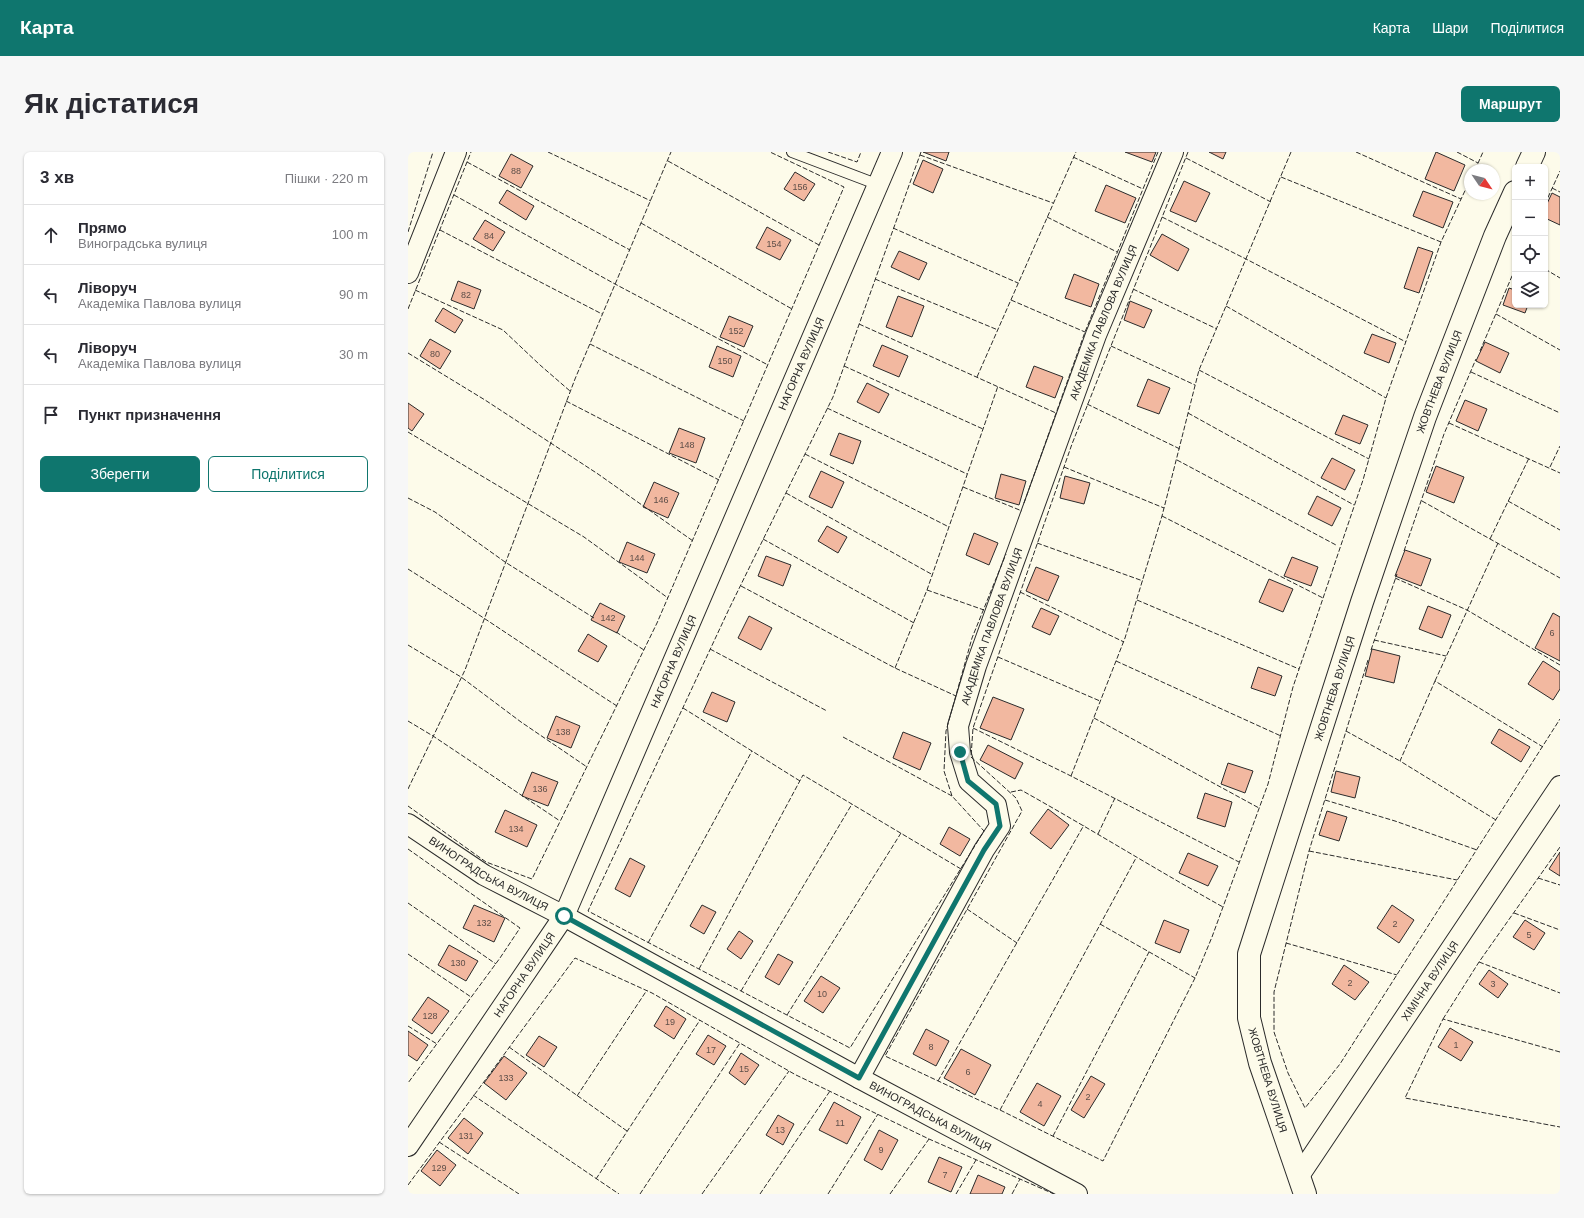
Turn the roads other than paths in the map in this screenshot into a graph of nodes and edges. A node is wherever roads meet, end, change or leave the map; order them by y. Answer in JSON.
{"nodes":[{"id":1,"x":456,"y":152,"type":"edge"},
{"id":2,"x":792,"y":152,"type":"edge"},
{"id":3,"x":892,"y":152,"type":"edge"},
{"id":4,"x":1173,"y":152,"type":"edge"},
{"id":5,"x":1534,"y":152,"type":"edge"},
{"id":6,"x":1528,"y":164,"type":"edge"},
{"id":7,"x":879,"y":185,"type":"junction"},
{"id":8,"x":1512,"y":199,"type":"edge"},
{"id":9,"x":408,"y":273,"type":"edge"},
{"id":10,"x":1560,"y":786,"type":"edge"},
{"id":11,"x":408,"y":824,"type":"edge"},
{"id":12,"x":564,"y":916,"type":"junction"},
{"id":13,"x":859,"y":1078,"type":"junction"},
{"id":14,"x":408,"y":1146,"type":"edge"},
{"id":15,"x":1302,"y":1185,"type":"edge"},
{"id":16,"x":1077,"y":1194,"type":"edge"}],
"edges":[{"from":1,"to":9,"type":"street"},
{"from":2,"to":7,"type":"lane"},
{"from":3,"to":7,"type":"street","name":"НАГОРНА ВУЛИЦЯ"},
{"from":4,"to":13,"type":"street","name":"АКАДЕМІКА ПАВЛОВА ВУЛИЦЯ"},
{"from":5,"to":6,"type":"main road"},
{"from":7,"to":12,"type":"street","name":"НАГОРНА ВУЛИЦЯ"},
{"from":8,"to":15,"type":"main road","name":"ЖОВТНЕВА ВУЛИЦЯ"},
{"from":10,"to":15,"type":"street","name":"ХІМІЧНА ВУЛИЦЯ"},
{"from":11,"to":12,"type":"street","name":"ВИНОГРАДСЬКА ВУЛИЦЯ"},
{"from":12,"to":13,"type":"street","name":"ВИНОГРАДСЬКА ВУЛИЦЯ"},
{"from":12,"to":14,"type":"street","name":"НАГОРНА ВУЛИЦЯ"},
{"from":13,"to":16,"type":"street","name":"ВИНОГРАДСЬКА ВУЛИЦЯ"}]}
